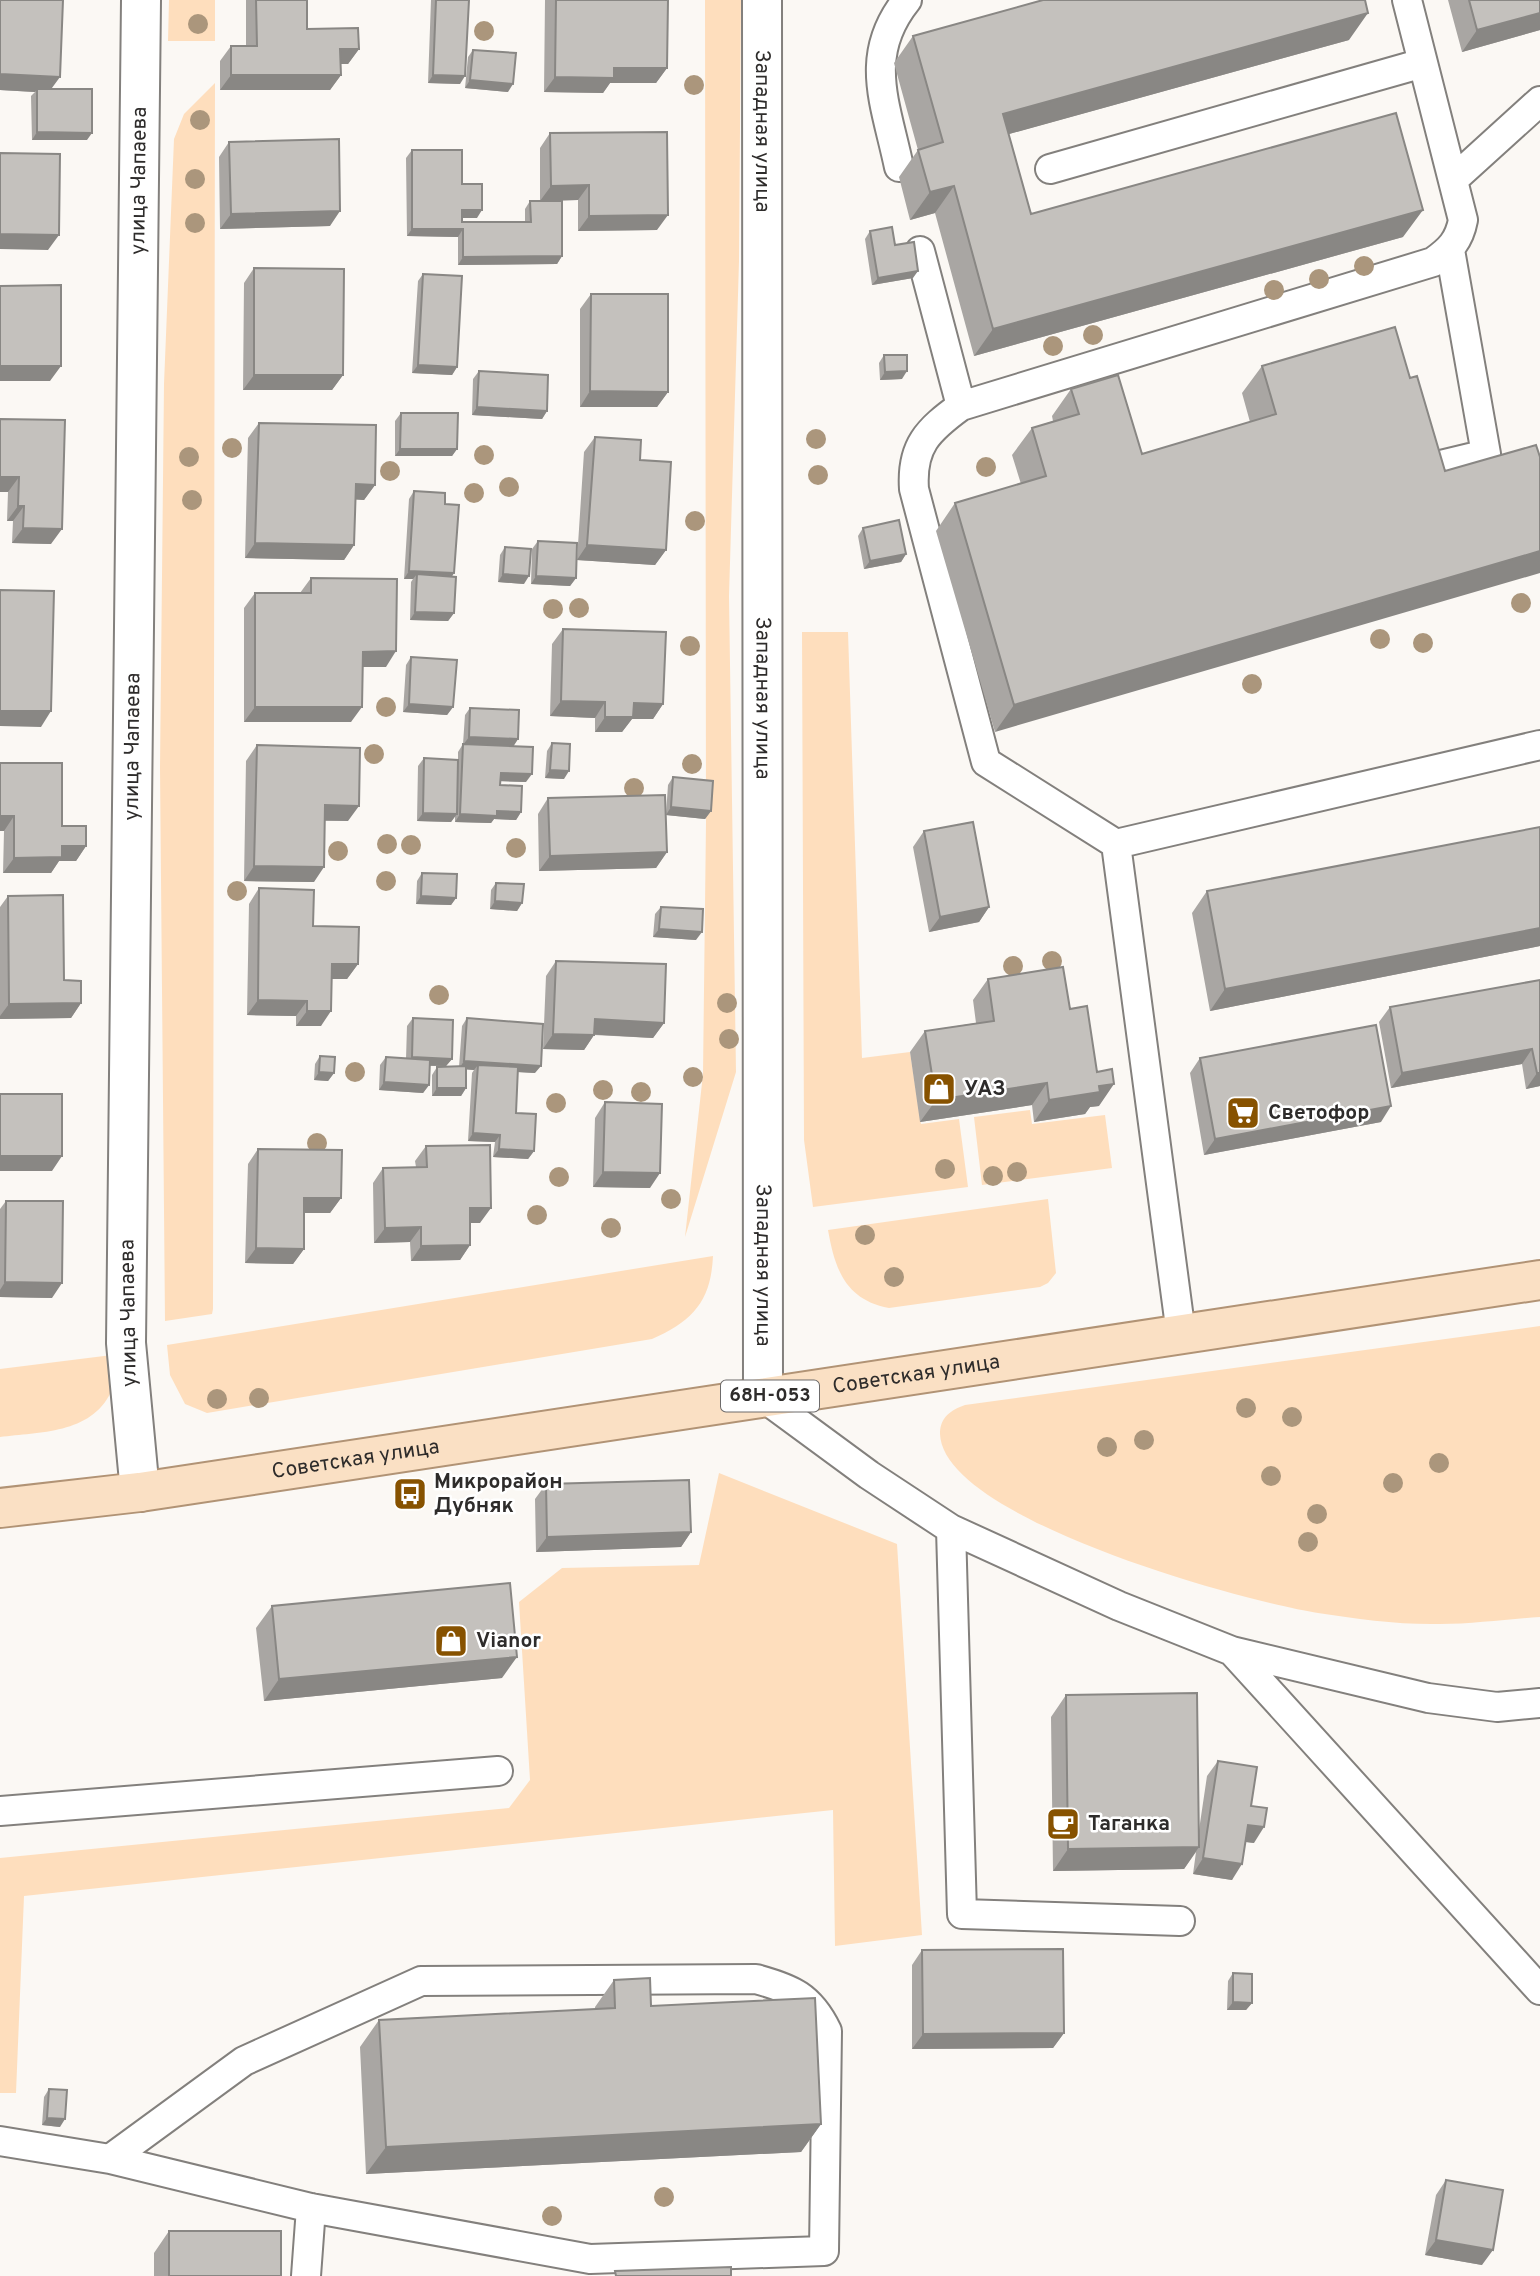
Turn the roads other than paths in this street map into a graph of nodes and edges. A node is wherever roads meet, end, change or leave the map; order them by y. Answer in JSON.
{"nodes":[{"id":1,"x":141,"y":0,"type":"edge"},
{"id":2,"x":762,"y":0,"type":"edge"},
{"id":3,"x":907,"y":0,"type":"edge"},
{"id":4,"x":1407,"y":0,"type":"edge"},
{"id":5,"x":1423,"y":62,"type":"junction"},
{"id":6,"x":1540,"y":101,"type":"edge"},
{"id":7,"x":899,"y":167,"type":"dead end"},
{"id":8,"x":1050,"y":169,"type":"dead end"},
{"id":9,"x":1454,"y":179,"type":"junction"},
{"id":10,"x":1450,"y":250,"type":"junction"},
{"id":11,"x":920,"y":251,"type":"dead end"},
{"id":12,"x":961,"y":406,"type":"junction"},
{"id":13,"x":1432,"y":467,"type":"edge"},
{"id":14,"x":1540,"y":745,"type":"edge"},
{"id":15,"x":1116,"y":844,"type":"junction"},
{"id":16,"x":1540,"y":1280,"type":"edge"},
{"id":17,"x":1181,"y":1334,"type":"junction"},
{"id":18,"x":763,"y":1397,"type":"junction"},
{"id":19,"x":140,"y":1492,"type":"junction"},
{"id":20,"x":0,"y":1508,"type":"edge"},
{"id":21,"x":951,"y":1529,"type":"junction"},
{"id":22,"x":1232,"y":1651,"type":"junction"},
{"id":23,"x":1540,"y":1703,"type":"edge"},
{"id":24,"x":498,"y":1771,"type":"dead end"},
{"id":25,"x":0,"y":1811,"type":"edge"},
{"id":26,"x":1180,"y":1921,"type":"dead end"},
{"id":27,"x":1540,"y":1990,"type":"edge"},
{"id":28,"x":0,"y":2141,"type":"edge"},
{"id":29,"x":110,"y":2160,"type":"junction"},
{"id":30,"x":311,"y":2208,"type":"junction"},
{"id":31,"x":824,"y":2263,"type":"edge"},
{"id":32,"x":306,"y":2276,"type":"edge"}],
"edges":[{"from":1,"to":19,"type":"street","name":"улица Чапаева"},
{"from":2,"to":18,"type":"street","name":"Западная улица"},
{"from":3,"to":7,"type":"lane"},
{"from":4,"to":5,"type":"lane"},
{"from":5,"to":8,"type":"lane"},
{"from":5,"to":9,"type":"lane"},
{"from":6,"to":9,"type":"lane"},
{"from":9,"to":10,"type":"lane"},
{"from":10,"to":12,"type":"lane"},
{"from":10,"to":13,"type":"lane"},
{"from":11,"to":12,"type":"lane"},
{"from":12,"to":15,"type":"lane"},
{"from":14,"to":15,"type":"lane"},
{"from":15,"to":17,"type":"lane"},
{"from":16,"to":17,"type":"main road","name":"Советская улица","number":"68Н-053"},
{"from":17,"to":18,"type":"main road","name":"Советская улица","number":"68Н-053"},
{"from":18,"to":19,"type":"main road","name":"Советская улица","number":"68Н-053"},
{"from":18,"to":21,"type":"lane"},
{"from":19,"to":20,"type":"main road","name":"Советская улица","number":"68Н-053"},
{"from":21,"to":22,"type":"lane"},
{"from":21,"to":26,"type":"lane"},
{"from":22,"to":23,"type":"lane"},
{"from":22,"to":27,"type":"lane"},
{"from":24,"to":25,"type":"lane"},
{"from":28,"to":29,"type":"lane"},
{"from":29,"to":30,"type":"lane"},
{"from":29,"to":31,"type":"lane"},
{"from":30,"to":31,"type":"lane"},
{"from":30,"to":32,"type":"lane"}]}
